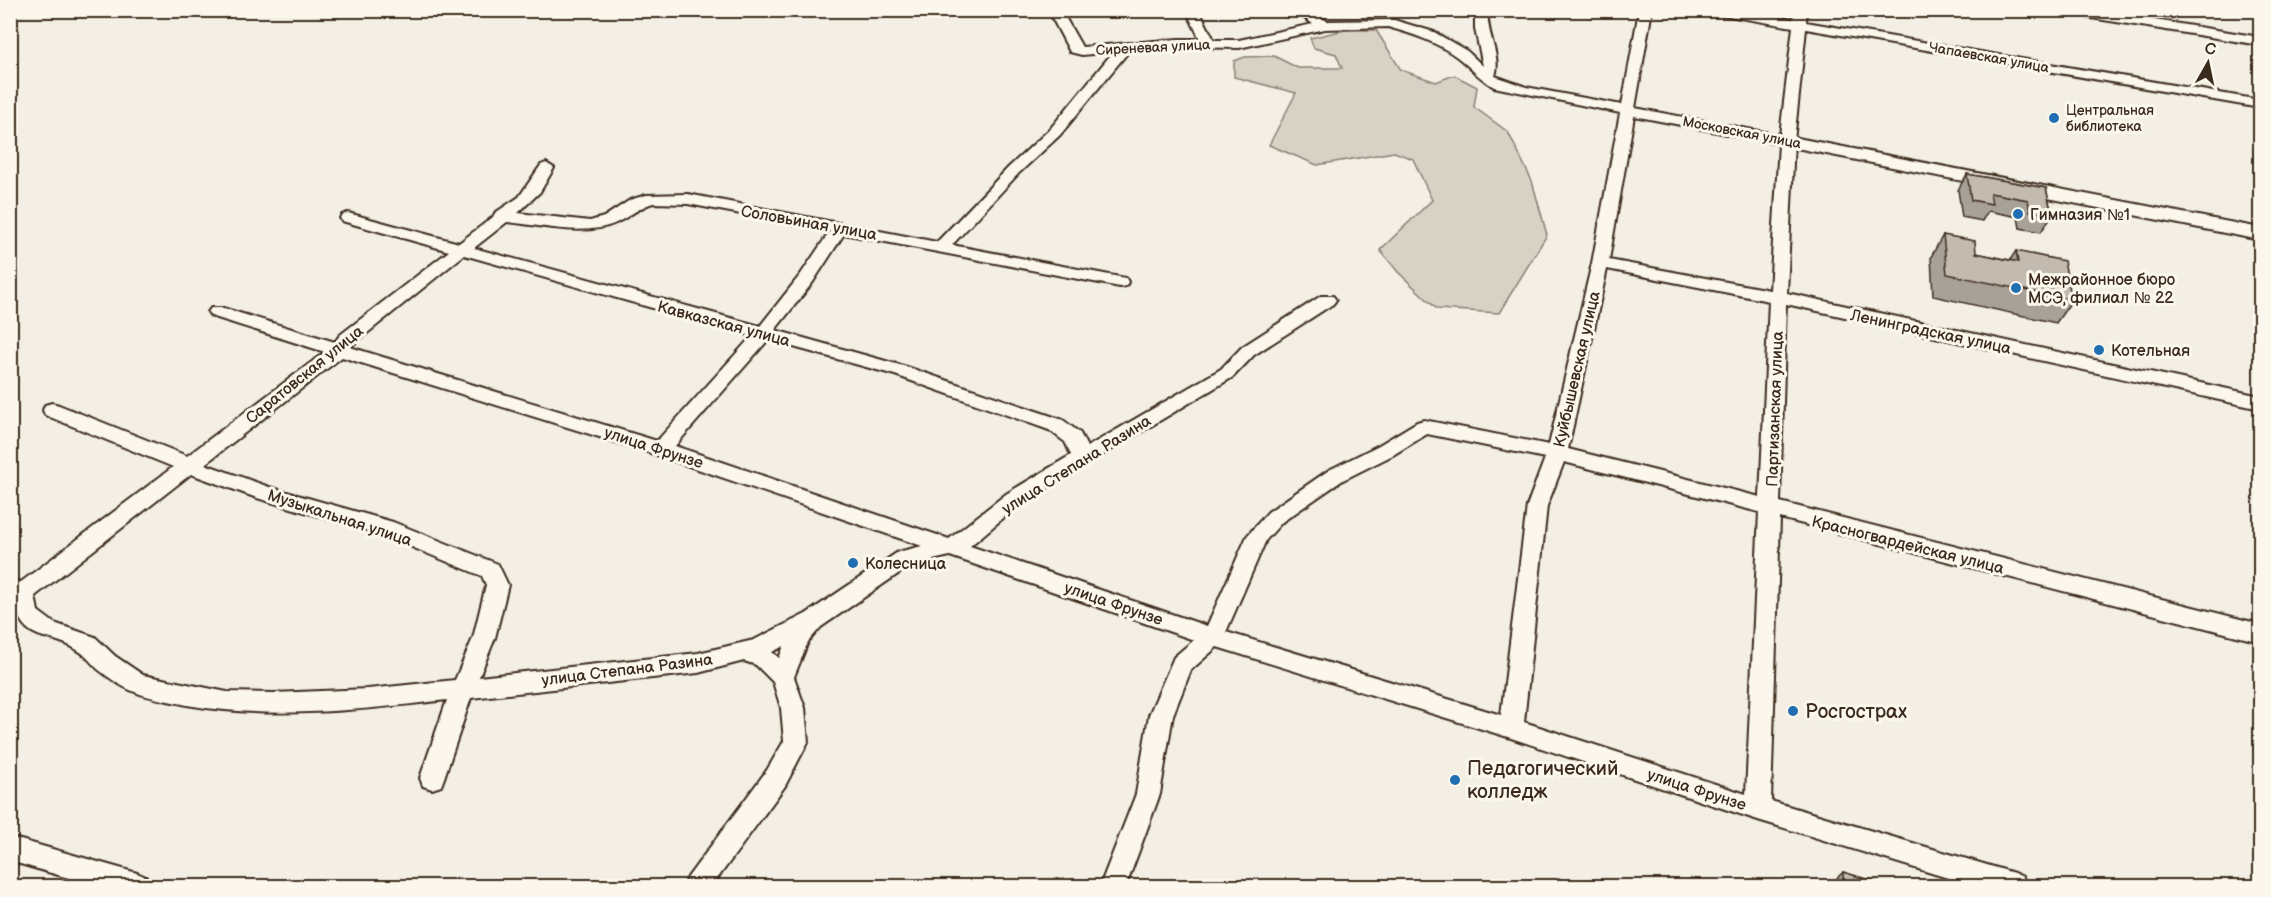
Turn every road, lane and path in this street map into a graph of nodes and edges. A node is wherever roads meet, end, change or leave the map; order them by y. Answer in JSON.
{"nodes":[{"id":1,"x":1054,"y":10,"type":"edge"},
{"id":2,"x":1192,"y":10,"type":"edge"},
{"id":3,"x":1299,"y":10,"type":"edge"},
{"id":4,"x":1482,"y":10,"type":"edge"},
{"id":5,"x":1646,"y":10,"type":"edge"},
{"id":6,"x":1717,"y":10,"type":"edge"},
{"id":7,"x":2066,"y":10,"type":"edge"},
{"id":8,"x":1800,"y":17,"type":"edge"},
{"id":9,"x":1324,"y":25,"type":"junction"},
{"id":10,"x":2260,"y":41,"type":"edge"},
{"id":11,"x":1209,"y":43,"type":"junction"},
{"id":12,"x":1239,"y":44,"type":"joint"},
{"id":13,"x":1125,"y":47,"type":"junction"},
{"id":14,"x":1488,"y":78,"type":"junction"},
{"id":15,"x":2260,"y":104,"type":"edge"},
{"id":16,"x":1627,"y":110,"type":"junction"},
{"id":17,"x":1787,"y":141,"type":"junction"},
{"id":18,"x":546,"y":168,"type":"dead end"},
{"id":19,"x":501,"y":216,"type":"junction"},
{"id":20,"x":348,"y":218,"type":"dead end"},
{"id":21,"x":840,"y":228,"type":"junction"},
{"id":22,"x":2260,"y":234,"type":"edge"},
{"id":23,"x":942,"y":246,"type":"junction"},
{"id":24,"x":458,"y":250,"type":"junction"},
{"id":25,"x":1600,"y":263,"type":"junction"},
{"id":26,"x":1120,"y":282,"type":"dead end"},
{"id":27,"x":1778,"y":297,"type":"junction"},
{"id":28,"x":1327,"y":300,"type":"dead end"},
{"id":29,"x":217,"y":312,"type":"dead end"},
{"id":30,"x":763,"y":334,"type":"junction"},
{"id":31,"x":339,"y":350,"type":"junction"},
{"id":32,"x":2260,"y":402,"type":"edge"},
{"id":33,"x":52,"y":410,"type":"dead end"},
{"id":34,"x":661,"y":449,"type":"junction"},
{"id":35,"x":1557,"y":453,"type":"junction"},
{"id":36,"x":1082,"y":457,"type":"junction"},
{"id":37,"x":192,"y":465,"type":"junction"},
{"id":38,"x":1771,"y":509,"type":"junction"},
{"id":39,"x":954,"y":547,"type":"junction"},
{"id":40,"x":17,"y":590,"type":"edge"},
{"id":41,"x":814,"y":620,"type":"junction"},
{"id":42,"x":2260,"y":633,"type":"edge"},
{"id":43,"x":1213,"y":637,"type":"junction"},
{"id":44,"x":745,"y":652,"type":"junction"},
{"id":45,"x":783,"y":677,"type":"junction"},
{"id":46,"x":463,"y":687,"type":"junction"},
{"id":47,"x":1511,"y":728,"type":"junction"},
{"id":48,"x":432,"y":778,"type":"dead end"},
{"id":49,"x":1758,"y":809,"type":"junction"},
{"id":50,"x":10,"y":849,"type":"edge"},
{"id":51,"x":137,"y":886,"type":"edge"},
{"id":52,"x":697,"y":886,"type":"edge"},
{"id":53,"x":1113,"y":886,"type":"edge"},
{"id":54,"x":2014,"y":886,"type":"edge"}],
"edges":[{"from":1,"to":13,"type":"street","name":"Сиреневая улица"},
{"from":2,"to":11,"type":"street"},
{"from":3,"to":9,"type":"street"},
{"from":4,"to":14,"type":"street"},
{"from":5,"to":16,"type":"street","name":"Куйбышевская улица"},
{"from":6,"to":8,"type":"street","name":"Чапаевская улица"},
{"from":7,"to":10,"type":"street"},
{"from":8,"to":15,"type":"street","name":"Чапаевская улица"},
{"from":8,"to":17,"type":"street","name":"Партизанская улица"},
{"from":9,"to":12,"type":"street","name":"Московская улица"},
{"from":9,"to":14,"type":"street","name":"Московская улица"},
{"from":11,"to":12,"type":"street","name":"Сиреневая улица"},
{"from":11,"to":13,"type":"street","name":"Сиреневая улица"},
{"from":13,"to":23,"type":"street"},
{"from":14,"to":16,"type":"street","name":"Московская улица"},
{"from":16,"to":17,"type":"street","name":"Московская улица"},
{"from":16,"to":25,"type":"street","name":"Куйбышевская улица"},
{"from":17,"to":22,"type":"main road","name":"Московская улица"},
{"from":17,"to":27,"type":"street","name":"Партизанская улица"},
{"from":18,"to":19,"type":"street","name":"Саратовская улица"},
{"from":19,"to":21,"type":"street","name":"Соловьиная улица"},
{"from":19,"to":24,"type":"street","name":"Саратовская улица"},
{"from":20,"to":24,"type":"street","name":"Кавказская улица"},
{"from":21,"to":23,"type":"street","name":"Соловьиная улица"},
{"from":21,"to":30,"type":"street"},
{"from":23,"to":26,"type":"street","name":"Соловьиная улица"},
{"from":24,"to":30,"type":"street","name":"Кавказская улица"},
{"from":24,"to":31,"type":"street","name":"Саратовская улица"},
{"from":25,"to":27,"type":"street","name":"Ленинградская улица"},
{"from":25,"to":35,"type":"street","name":"Куйбышевская улица"},
{"from":27,"to":32,"type":"street","name":"Ленинградская улица"},
{"from":27,"to":38,"type":"street","name":"Партизанская улица"},
{"from":28,"to":36,"type":"street","name":"улица Степана Разина"},
{"from":29,"to":31,"type":"street","name":"улица Фрунзе"},
{"from":30,"to":34,"type":"street"},
{"from":30,"to":36,"type":"street","name":"Кавказская улица"},
{"from":31,"to":34,"type":"street","name":"улица Фрунзе"},
{"from":31,"to":37,"type":"street","name":"Саратовская улица"},
{"from":33,"to":37,"type":"street","name":"Музыкальная улица"},
{"from":34,"to":39,"type":"street","name":"улица Фрунзе"},
{"from":35,"to":38,"type":"street","name":"Красногвардейская улица"},
{"from":35,"to":43,"type":"street","name":"Красногвардейская улица"},
{"from":35,"to":47,"type":"street","name":"Куйбышевская улица"},
{"from":36,"to":39,"type":"street","name":"улица Степана Разина"},
{"from":37,"to":40,"type":"street","name":"Саратовская улица"},
{"from":37,"to":46,"type":"street","name":"Музыкальная улица"},
{"from":38,"to":42,"type":"street","name":"Красногвардейская улица"},
{"from":38,"to":49,"type":"street","name":"Партизанская улица"},
{"from":39,"to":41,"type":"street","name":"улица Степана Разина"},
{"from":39,"to":43,"type":"street","name":"улица Фрунзе"},
{"from":40,"to":46,"type":"street","name":"улица Степана Разина"},
{"from":41,"to":44,"type":"street","name":"улица Степана Разина"},
{"from":41,"to":45,"type":"street"},
{"from":43,"to":47,"type":"street","name":"улица Фрунзе"},
{"from":43,"to":53,"type":"street"},
{"from":44,"to":45,"type":"street"},
{"from":44,"to":46,"type":"street","name":"улица Степана Разина"},
{"from":45,"to":52,"type":"street"},
{"from":46,"to":48,"type":"street","name":"Музыкальная улица"},
{"from":47,"to":49,"type":"street","name":"улица Фрунзе"},
{"from":49,"to":54,"type":"street","name":"улица Фрунзе"},
{"from":50,"to":51,"type":"street"}]}
